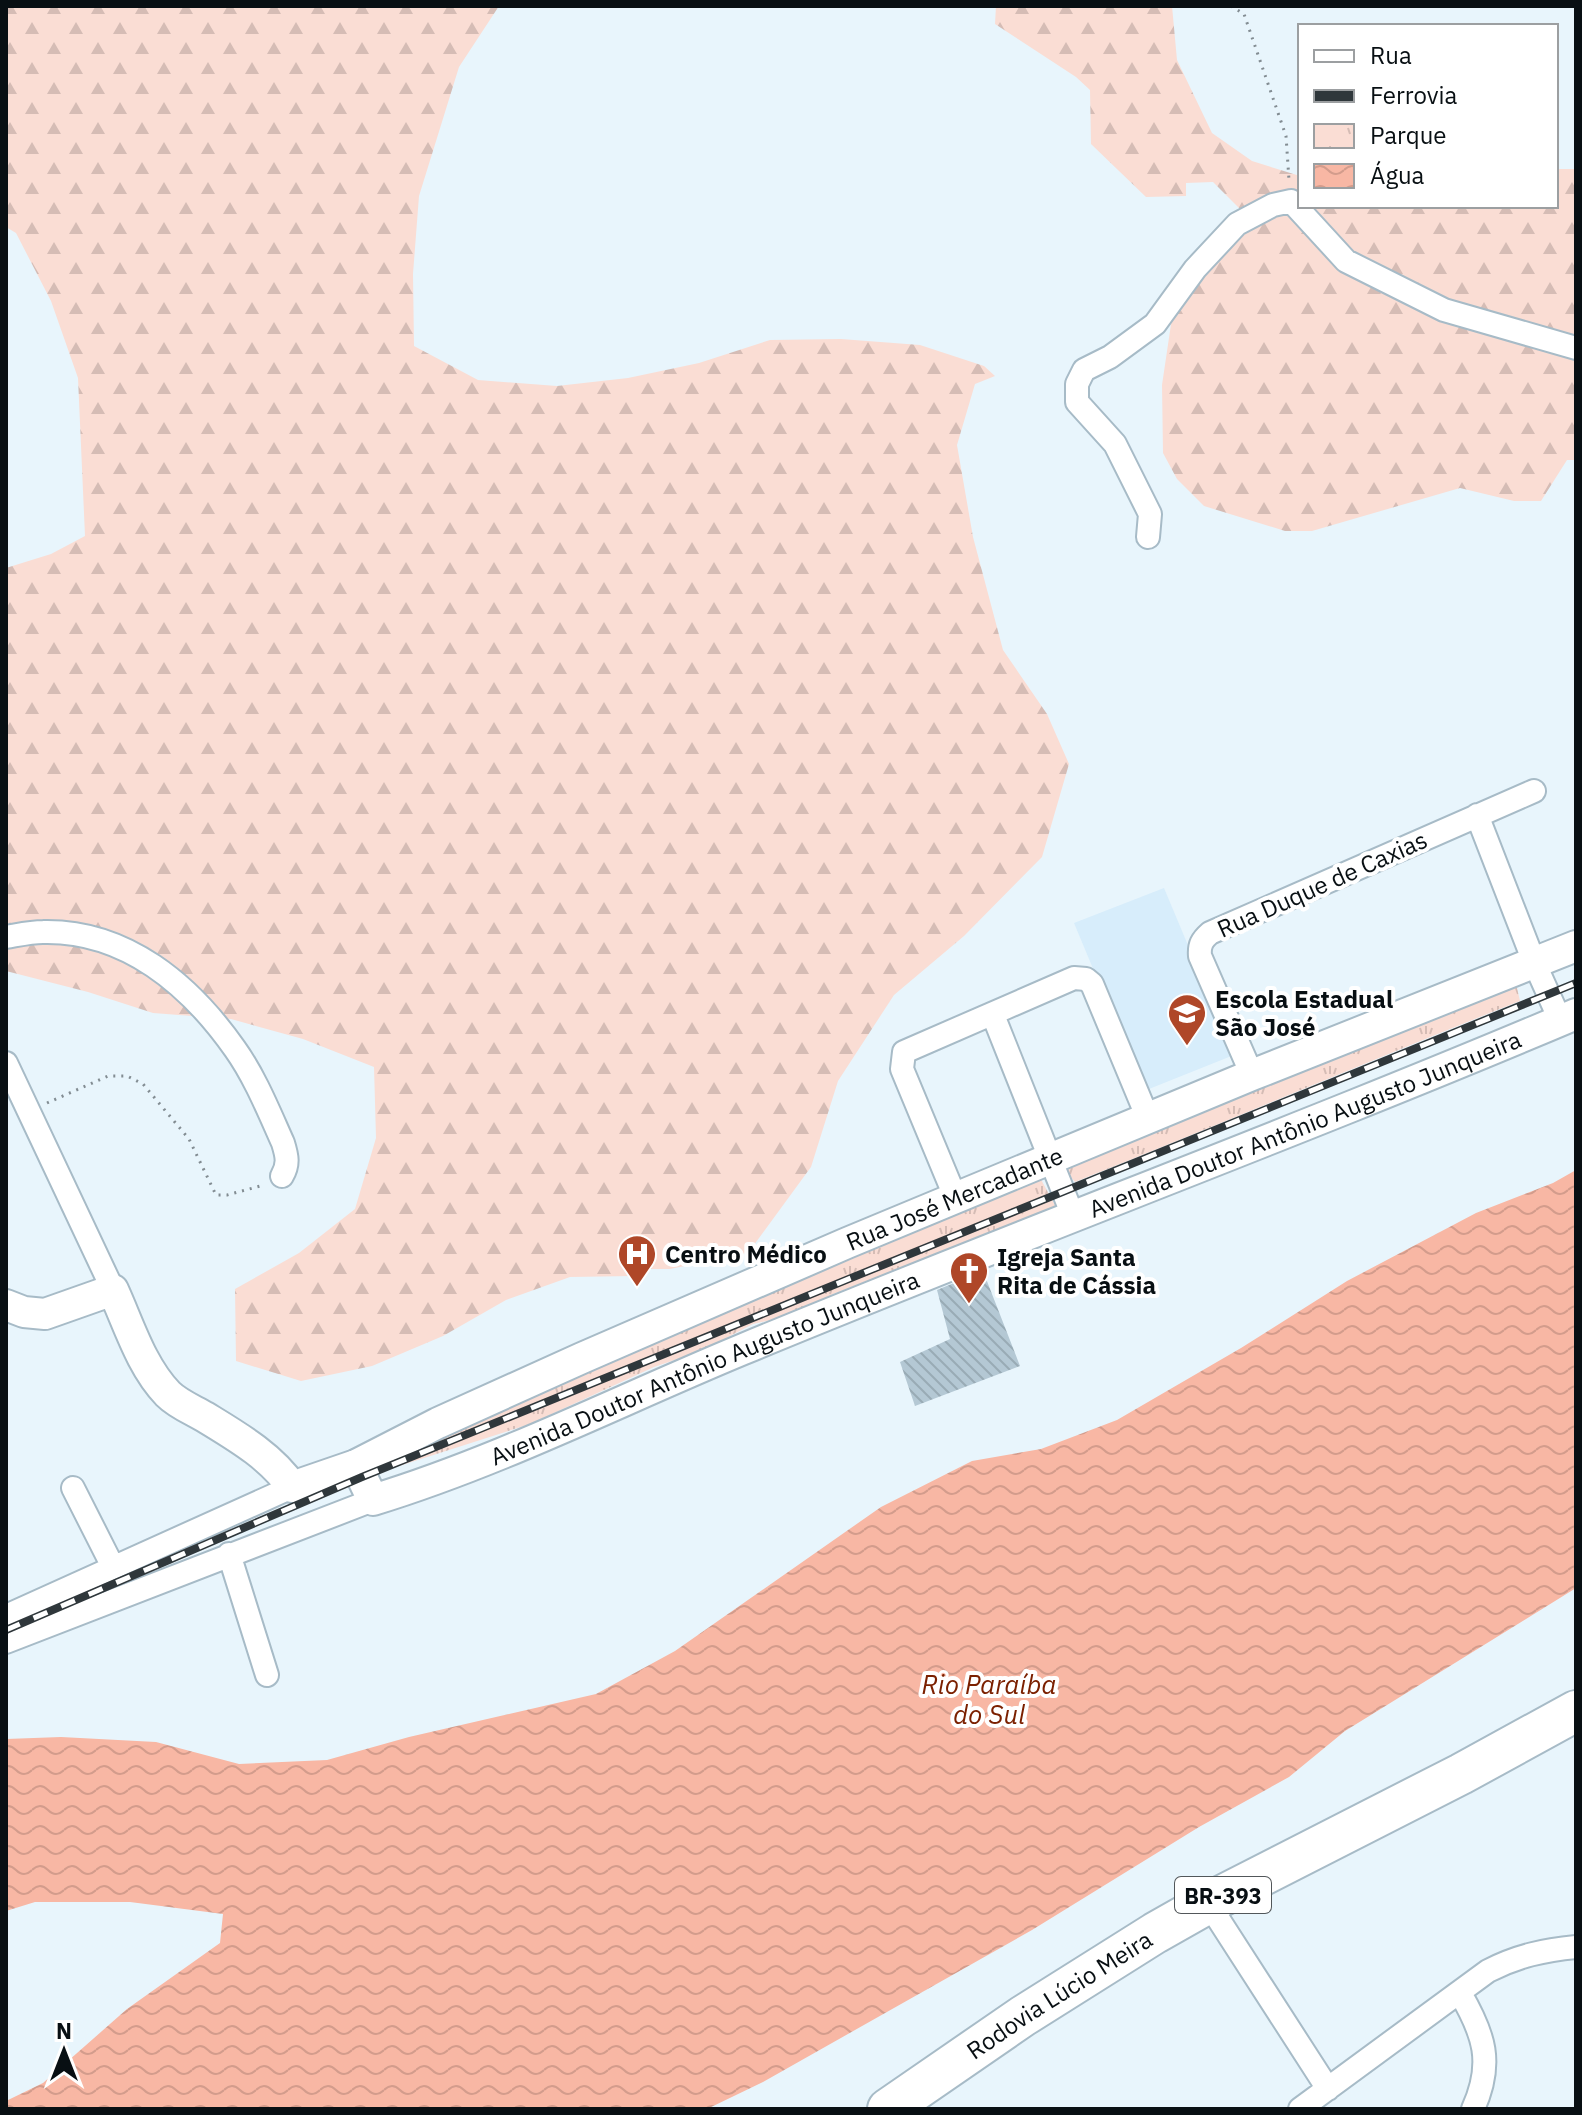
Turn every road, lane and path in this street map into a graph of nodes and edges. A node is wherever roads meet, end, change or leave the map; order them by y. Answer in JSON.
{"nodes":[{"id":1,"x":1231,"y":6,"type":"edge"},
{"id":2,"x":1291,"y":201,"type":"junction"},
{"id":3,"x":1576,"y":348,"type":"edge"},
{"id":4,"x":1148,"y":537,"type":"dead end"},
{"id":5,"x":1534,"y":791,"type":"dead end"},
{"id":6,"x":1477,"y":815,"type":"junction"},
{"id":7,"x":6,"y":937,"type":"edge"},
{"id":8,"x":1576,"y":946,"type":"edge"},
{"id":9,"x":1534,"y":962,"type":"junction"},
{"id":10,"x":993,"y":1015,"type":"junction"},
{"id":11,"x":1568,"y":1017,"type":"edge"},
{"id":12,"x":6,"y":1063,"type":"edge"},
{"id":13,"x":1252,"y":1075,"type":"junction"},
{"id":14,"x":29,"y":1111,"type":"junction"},
{"id":15,"x":1149,"y":1121,"type":"junction"},
{"id":16,"x":1049,"y":1161,"type":"junction"},
{"id":17,"x":282,"y":1176,"type":"joint"},
{"id":18,"x":956,"y":1199,"type":"junction"},
{"id":19,"x":1073,"y":1216,"type":"junction"},
{"id":20,"x":113,"y":1290,"type":"junction"},
{"id":21,"x":6,"y":1305,"type":"edge"},
{"id":22,"x":356,"y":1465,"type":"junction"},
{"id":23,"x":292,"y":1487,"type":"junction"},
{"id":24,"x":73,"y":1488,"type":"dead end"},
{"id":25,"x":373,"y":1500,"type":"junction"},
{"id":26,"x":229,"y":1554,"type":"junction"},
{"id":27,"x":113,"y":1567,"type":"junction"},
{"id":28,"x":6,"y":1616,"type":"edge"},
{"id":29,"x":6,"y":1642,"type":"edge"},
{"id":30,"x":267,"y":1675,"type":"dead end"},
{"id":31,"x":1576,"y":1711,"type":"edge"},
{"id":32,"x":1208,"y":1903,"type":"junction"},
{"id":33,"x":1576,"y":1947,"type":"edge"},
{"id":34,"x":1460,"y":1993,"type":"junction"},
{"id":35,"x":1328,"y":2089,"type":"junction"},
{"id":36,"x":888,"y":2109,"type":"edge"},
{"id":37,"x":1300,"y":2109,"type":"edge"},
{"id":38,"x":1473,"y":2109,"type":"edge"}],
"edges":[{"from":1,"to":2,"type":"path"},
{"from":2,"to":3,"type":"street"},
{"from":2,"to":4,"type":"street"},
{"from":5,"to":6,"type":"street","name":"Rua Duque de Caxias"},
{"from":6,"to":9,"type":"street"},
{"from":6,"to":13,"type":"street","name":"Rua Duque de Caxias"},
{"from":7,"to":17,"type":"street"},
{"from":8,"to":9,"type":"street","name":"Rua José Mercadante"},
{"from":9,"to":11,"type":"street"},
{"from":9,"to":13,"type":"street","name":"Rua José Mercadante"},
{"from":10,"to":15,"type":"street"},
{"from":10,"to":16,"type":"street"},
{"from":10,"to":18,"type":"street"},
{"from":11,"to":19,"type":"street","name":"Avenida Doutor Antônio Augusto Junqueira"},
{"from":12,"to":14,"type":"street"},
{"from":13,"to":15,"type":"street","name":"Rua José Mercadante"},
{"from":14,"to":17,"type":"path"},
{"from":14,"to":20,"type":"street"},
{"from":15,"to":16,"type":"street","name":"Rua José Mercadante"},
{"from":16,"to":18,"type":"street","name":"Rua José Mercadante"},
{"from":16,"to":19,"type":"street"},
{"from":18,"to":22,"type":"street","name":"Rua José Mercadante"},
{"from":19,"to":25,"type":"street","name":"Avenida Doutor Antônio Augusto Junqueira"},
{"from":20,"to":21,"type":"street"},
{"from":20,"to":23,"type":"street"},
{"from":22,"to":23,"type":"street","name":"Rua José Mercadante"},
{"from":22,"to":25,"type":"street"},
{"from":23,"to":27,"type":"street"},
{"from":24,"to":27,"type":"street"},
{"from":25,"to":26,"type":"street","name":"Avenida Doutor Antônio Augusto Junqueira"},
{"from":26,"to":29,"type":"street","name":"Avenida Doutor Antônio Augusto Junqueira"},
{"from":26,"to":30,"type":"street"},
{"from":27,"to":28,"type":"street"},
{"from":31,"to":32,"type":"highway","name":"Rodovia Lúcio Meira","number":"BR-393"},
{"from":32,"to":35,"type":"street"},
{"from":32,"to":36,"type":"highway","name":"Rodovia Lúcio Meira","number":"BR-393"},
{"from":33,"to":34,"type":"street"},
{"from":34,"to":35,"type":"street"},
{"from":34,"to":38,"type":"street"},
{"from":35,"to":37,"type":"street"}]}
